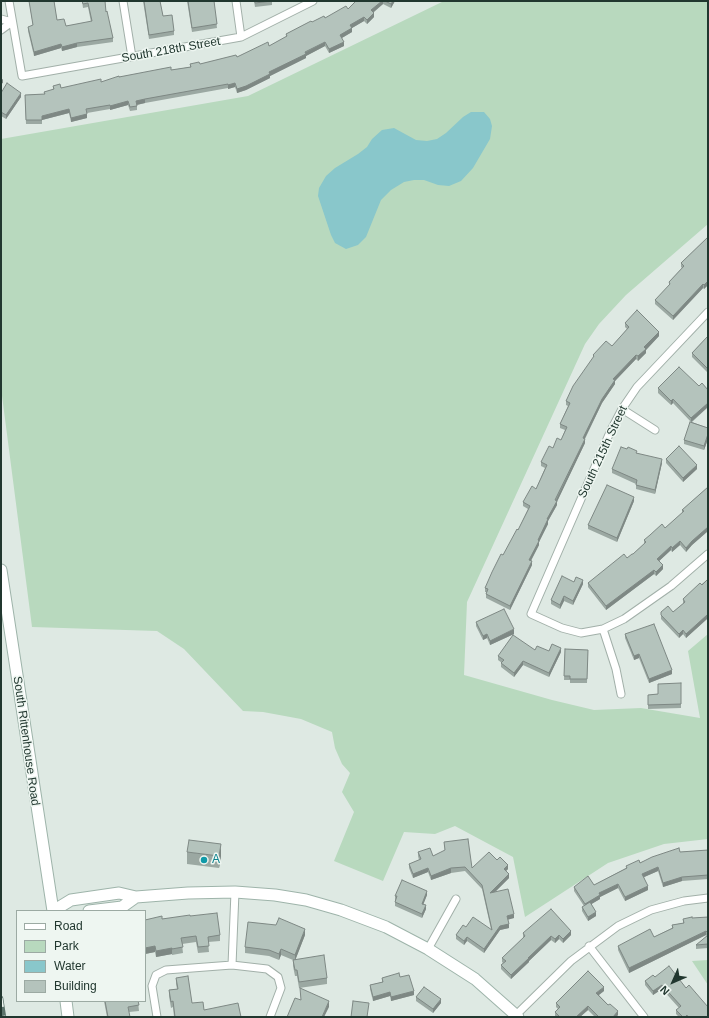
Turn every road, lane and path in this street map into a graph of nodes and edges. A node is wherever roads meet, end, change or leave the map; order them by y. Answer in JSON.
{"nodes":[{"id":1,"x":9,"y":1,"type":"edge"},
{"id":2,"x":123,"y":1,"type":"edge"},
{"id":3,"x":236,"y":1,"type":"edge"},
{"id":4,"x":312,"y":1,"type":"edge"},
{"id":5,"x":1,"y":19,"type":"edge"},
{"id":6,"x":12,"y":22,"type":"junction"},
{"id":7,"x":1,"y":30,"type":"edge"},
{"id":8,"x":241,"y":37,"type":"junction"},
{"id":9,"x":132,"y":57,"type":"junction"},
{"id":10,"x":708,"y":312,"type":"edge"},
{"id":11,"x":622,"y":409,"type":"junction"},
{"id":12,"x":655,"y":430,"type":"dead end"},
{"id":13,"x":708,"y":554,"type":"edge"},
{"id":14,"x":1,"y":570,"type":"edge"},
{"id":15,"x":603,"y":629,"type":"junction"},
{"id":16,"x":621,"y":694,"type":"dead end"},
{"id":17,"x":235,"y":892,"type":"junction"},
{"id":18,"x":136,"y":897,"type":"junction"},
{"id":19,"x":708,"y":898,"type":"edge"},
{"id":20,"x":456,"y":899,"type":"dead end"},
{"id":21,"x":54,"y":910,"type":"edge"},
{"id":22,"x":56,"y":910,"type":"edge"},
{"id":23,"x":97,"y":910,"type":"edge"},
{"id":24,"x":588,"y":946,"type":"junction"},
{"id":25,"x":428,"y":948,"type":"junction"},
{"id":26,"x":232,"y":965,"type":"junction"},
{"id":27,"x":66,"y":1002,"type":"edge"},
{"id":28,"x":516,"y":1016,"type":"edge"},
{"id":29,"x":68,"y":1017,"type":"edge"},
{"id":30,"x":157,"y":1017,"type":"edge"},
{"id":31,"x":270,"y":1017,"type":"edge"},
{"id":32,"x":644,"y":1017,"type":"edge"}],
"edges":[{"from":1,"to":6,"type":"street"},
{"from":2,"to":9,"type":"street"},
{"from":3,"to":8,"type":"street"},
{"from":4,"to":8,"type":"street","name":"South 218th Street"},
{"from":5,"to":6,"type":"street"},
{"from":6,"to":7,"type":"street"},
{"from":6,"to":9,"type":"street","name":"South 218th Street"},
{"from":8,"to":9,"type":"street","name":"South 218th Street"},
{"from":10,"to":11,"type":"street","name":"South 215th Street"},
{"from":11,"to":12,"type":"street"},
{"from":11,"to":15,"type":"street","name":"South 215th Street"},
{"from":13,"to":15,"type":"street"},
{"from":14,"to":21,"type":"street","name":"South Rittenhouse Road"},
{"from":15,"to":16,"type":"street"},
{"from":17,"to":18,"type":"street"},
{"from":17,"to":25,"type":"street"},
{"from":17,"to":26,"type":"street"},
{"from":18,"to":22,"type":"street"},
{"from":18,"to":23,"type":"street"},
{"from":19,"to":24,"type":"street"},
{"from":20,"to":25,"type":"street"},
{"from":24,"to":28,"type":"street"},
{"from":24,"to":32,"type":"street"},
{"from":25,"to":28,"type":"street"},
{"from":26,"to":30,"type":"street"},
{"from":26,"to":31,"type":"street"},
{"from":27,"to":29,"type":"street"}]}
